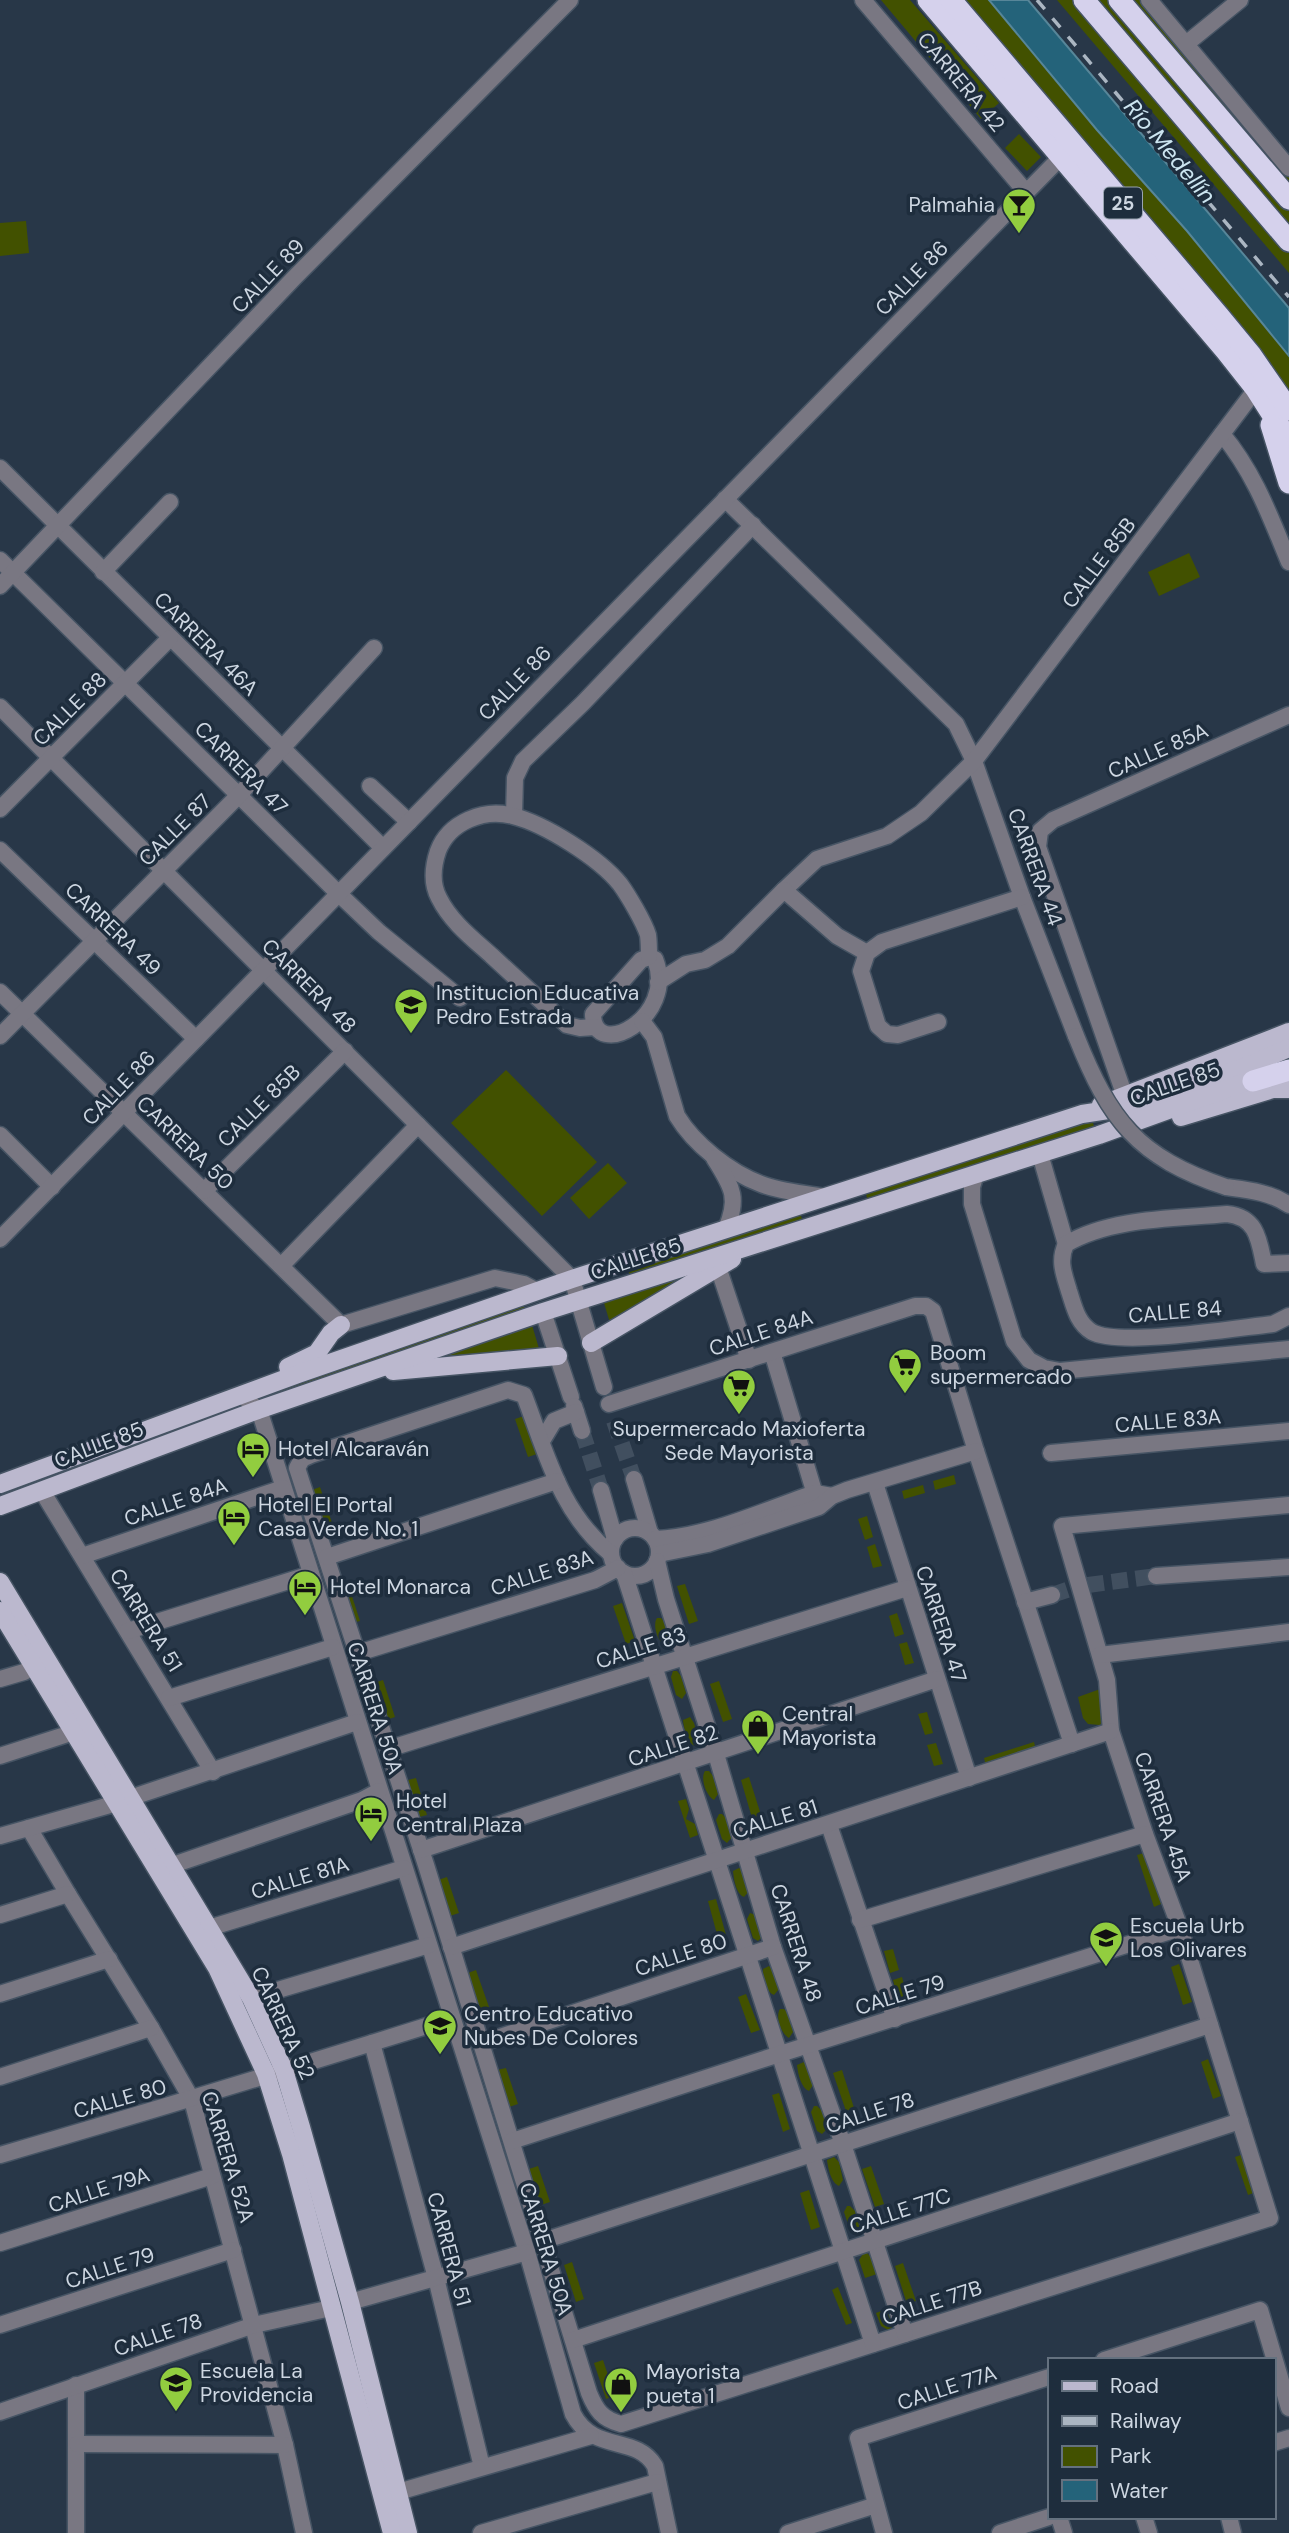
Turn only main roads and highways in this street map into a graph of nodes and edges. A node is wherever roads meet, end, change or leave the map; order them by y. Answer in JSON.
{"nodes":[{"id":1,"x":928,"y":0,"type":"edge"},
{"id":2,"x":951,"y":0,"type":"edge"},
{"id":3,"x":1084,"y":0,"type":"edge"},
{"id":4,"x":1119,"y":0,"type":"edge"},
{"id":5,"x":1289,"y":199,"type":"edge"},
{"id":6,"x":1289,"y":241,"type":"edge"},
{"id":7,"x":1260,"y":396,"type":"junction"},
{"id":8,"x":1289,"y":410,"type":"edge"},
{"id":9,"x":1289,"y":441,"type":"edge"},
{"id":10,"x":1289,"y":483,"type":"edge"},
{"id":11,"x":1289,"y":1032,"type":"edge"},
{"id":12,"x":1289,"y":1048,"type":"edge"},
{"id":13,"x":1289,"y":1067,"type":"edge"},
{"id":14,"x":1253,"y":1081,"type":"joint"},
{"id":15,"x":1284,"y":1087,"type":"edge"},
{"id":16,"x":1126,"y":1101,"type":"junction"},
{"id":17,"x":1169,"y":1101,"type":"junction"},
{"id":18,"x":1099,"y":1135,"type":"junction"},
{"id":19,"x":846,"y":1190,"type":"junction"},
{"id":20,"x":854,"y":1213,"type":"junction"},
{"id":21,"x":759,"y":1243,"type":"junction"},
{"id":22,"x":572,"y":1279,"type":"junction"},
{"id":23,"x":544,"y":1312,"type":"junction"},
{"id":24,"x":341,"y":1325,"type":"road end"},
{"id":25,"x":591,"y":1343,"type":"road end"},
{"id":26,"x":558,"y":1356,"type":"road end"},
{"id":27,"x":366,"y":1373,"type":"junction"},
{"id":28,"x":273,"y":1383,"type":"junction"},
{"id":29,"x":258,"y":1410,"type":"junction"},
{"id":30,"x":0,"y":1484,"type":"edge"},
{"id":31,"x":0,"y":1506,"type":"edge"},
{"id":32,"x":0,"y":1582,"type":"edge"},
{"id":33,"x":0,"y":1611,"type":"edge"},
{"id":34,"x":124,"y":1801,"type":"junction"},
{"id":35,"x":392,"y":2533,"type":"edge"},
{"id":36,"x":408,"y":2533,"type":"edge"}],
"edges":[{"from":1,"to":7,"type":"highway","number":"25"},
{"from":2,"to":8,"type":"highway","number":"25"},
{"from":3,"to":6,"type":"highway"},
{"from":4,"to":5,"type":"highway"},
{"from":7,"to":9,"type":"highway","number":"25"},
{"from":7,"to":10,"type":"highway"},
{"from":11,"to":16,"type":"main road"},
{"from":12,"to":17,"type":"main road","name":"CALLE 85"},
{"from":13,"to":14,"type":"highway"},
{"from":14,"to":17,"type":"main road","name":"CALLE 85"},
{"from":15,"to":18,"type":"main road"},
{"from":16,"to":17,"type":"main road","name":"CALLE 85"},
{"from":16,"to":19,"type":"main road","name":"CALLE 85"},
{"from":17,"to":18,"type":"main road","name":"CALLE 85"},
{"from":18,"to":20,"type":"main road","name":"CALLE 85"},
{"from":19,"to":20,"type":"main road"},
{"from":19,"to":22,"type":"main road","name":"CALLE 85"},
{"from":20,"to":21,"type":"main road","name":"CALLE 85"},
{"from":21,"to":23,"type":"main road","name":"CALLE 85"},
{"from":21,"to":25,"type":"main road"},
{"from":22,"to":23,"type":"main road"},
{"from":22,"to":28,"type":"main road","name":"CALLE 85"},
{"from":23,"to":27,"type":"main road","name":"CALLE 85"},
{"from":24,"to":28,"type":"main road"},
{"from":26,"to":27,"type":"main road"},
{"from":27,"to":29,"type":"main road","name":"CALLE 85"},
{"from":28,"to":29,"type":"main road"},
{"from":28,"to":30,"type":"main road","name":"CALLE 85"},
{"from":29,"to":31,"type":"main road","name":"CALLE 85"},
{"from":32,"to":34,"type":"main road","name":"CARRERA 52"},
{"from":33,"to":34,"type":"main road","name":"CARRERA 52"},
{"from":34,"to":35,"type":"main road","name":"CARRERA 52"},
{"from":34,"to":36,"type":"main road","name":"CARRERA 52"}]}
